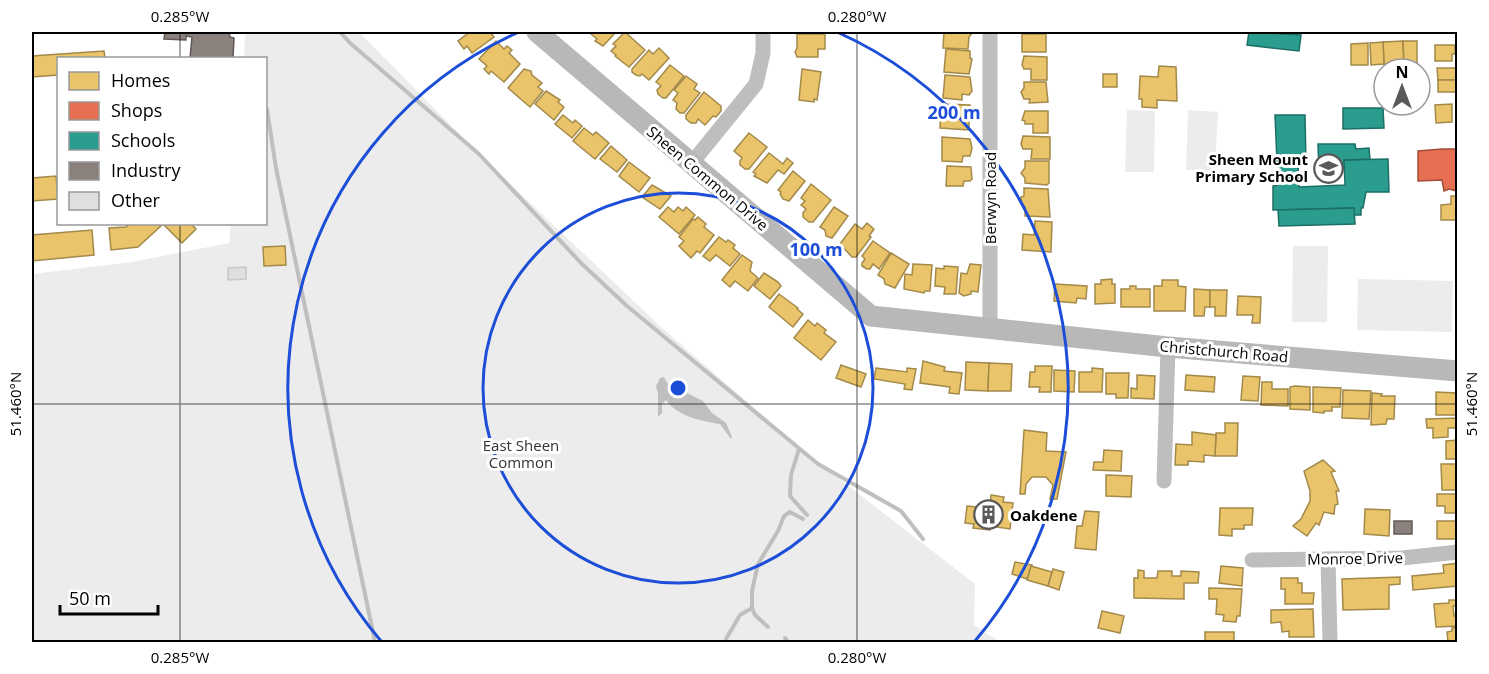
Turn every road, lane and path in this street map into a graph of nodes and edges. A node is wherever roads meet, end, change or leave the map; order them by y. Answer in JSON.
{"nodes":[{"id":1,"x":537,"y":32,"type":"edge"},
{"id":2,"x":763,"y":32,"type":"edge"},
{"id":3,"x":990,"y":32,"type":"edge"},
{"id":4,"x":691,"y":164,"type":"junction"},
{"id":5,"x":990,"y":328,"type":"junction"},
{"id":6,"x":1168,"y":347,"type":"junction"},
{"id":7,"x":1458,"y":371,"type":"edge"},
{"id":8,"x":1164,"y":481,"type":"dead end"},
{"id":9,"x":1458,"y":552,"type":"edge"},
{"id":10,"x":1328,"y":559,"type":"junction"},
{"id":11,"x":1252,"y":560,"type":"dead end"},
{"id":12,"x":1330,"y":642,"type":"edge"}],
"edges":[{"from":1,"to":4,"type":"street","name":"Sheen Common Drive"},
{"from":2,"to":4,"type":"street"},
{"from":3,"to":5,"type":"street","name":"Berwyn Road"},
{"from":4,"to":5,"type":"street","name":"Sheen Common Drive"},
{"from":5,"to":6,"type":"street","name":"Christchurch Road"},
{"from":6,"to":7,"type":"street","name":"Christchurch Road"},
{"from":6,"to":8,"type":"street"},
{"from":9,"to":10,"type":"street","name":"Monroe Drive"},
{"from":10,"to":11,"type":"street","name":"Monroe Drive"},
{"from":10,"to":12,"type":"street"}]}
